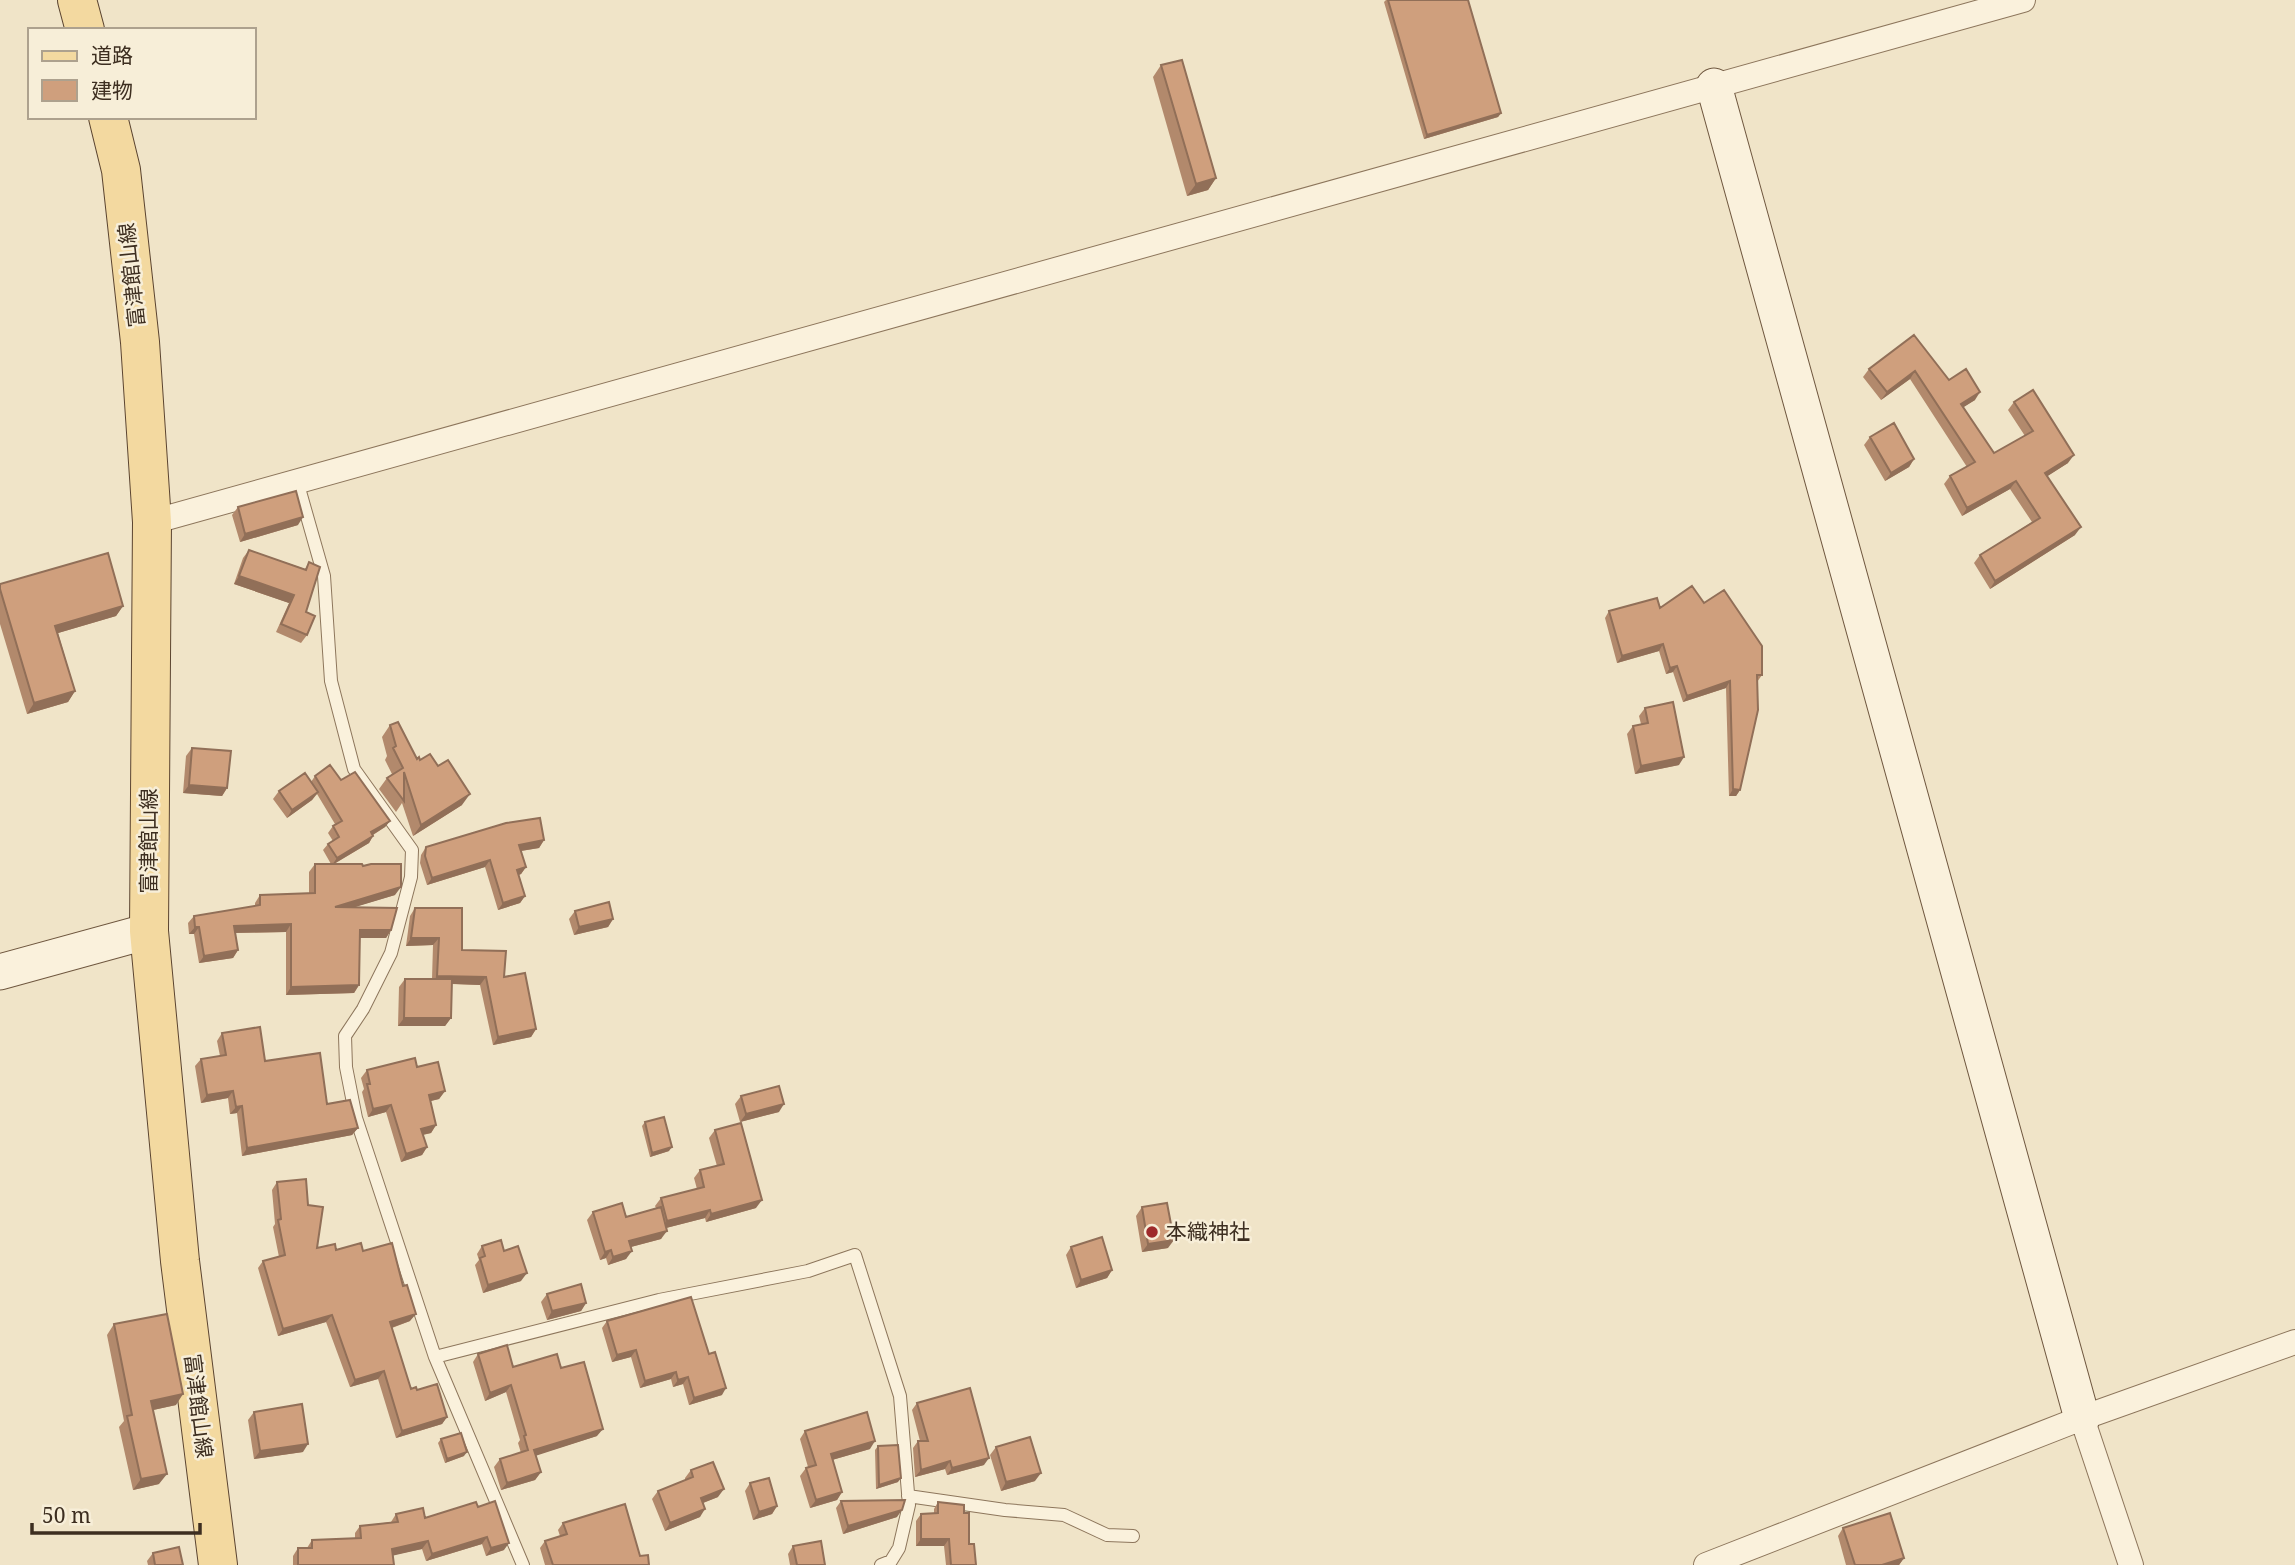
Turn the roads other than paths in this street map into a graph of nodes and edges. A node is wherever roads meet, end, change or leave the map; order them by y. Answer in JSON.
{"nodes":[{"id":1,"x":77,"y":0,"type":"edge"},
{"id":2,"x":2023,"y":0,"type":"edge"},
{"id":3,"x":84,"y":28,"type":"edge"},
{"id":4,"x":1714,"y":86,"type":"junction"},
{"id":5,"x":108,"y":119,"type":"edge"},
{"id":6,"x":297,"y":481,"type":"junction"},
{"id":7,"x":152,"y":522,"type":"junction"},
{"id":8,"x":149,"y":931,"type":"junction"},
{"id":9,"x":0,"y":972,"type":"edge"},
{"id":10,"x":2295,"y":1342,"type":"edge"},
{"id":11,"x":435,"y":1357,"type":"junction"},
{"id":12,"x":2082,"y":1418,"type":"junction"},
{"id":13,"x":908,"y":1496,"type":"junction"},
{"id":14,"x":1133,"y":1536,"type":"dead end"},
{"id":15,"x":218,"y":1565,"type":"edge"},
{"id":16,"x":523,"y":1565,"type":"edge"},
{"id":17,"x":881,"y":1565,"type":"edge"},
{"id":18,"x":1706,"y":1565,"type":"edge"},
{"id":19,"x":2131,"y":1565,"type":"edge"}],
"edges":[{"from":1,"to":3,"type":"main road"},
{"from":2,"to":4,"type":"street"},
{"from":4,"to":6,"type":"street"},
{"from":4,"to":12,"type":"street"},
{"from":5,"to":7,"type":"main road","name":"富津館山線"},
{"from":6,"to":7,"type":"street"},
{"from":6,"to":11,"type":"lane"},
{"from":7,"to":8,"type":"main road","name":"富津館山線"},
{"from":8,"to":9,"type":"street"},
{"from":8,"to":15,"type":"main road","name":"富津館山線"},
{"from":10,"to":12,"type":"street"},
{"from":11,"to":13,"type":"lane"},
{"from":11,"to":16,"type":"lane"},
{"from":12,"to":18,"type":"street"},
{"from":12,"to":19,"type":"street"},
{"from":13,"to":14,"type":"lane"},
{"from":13,"to":17,"type":"lane"}]}
